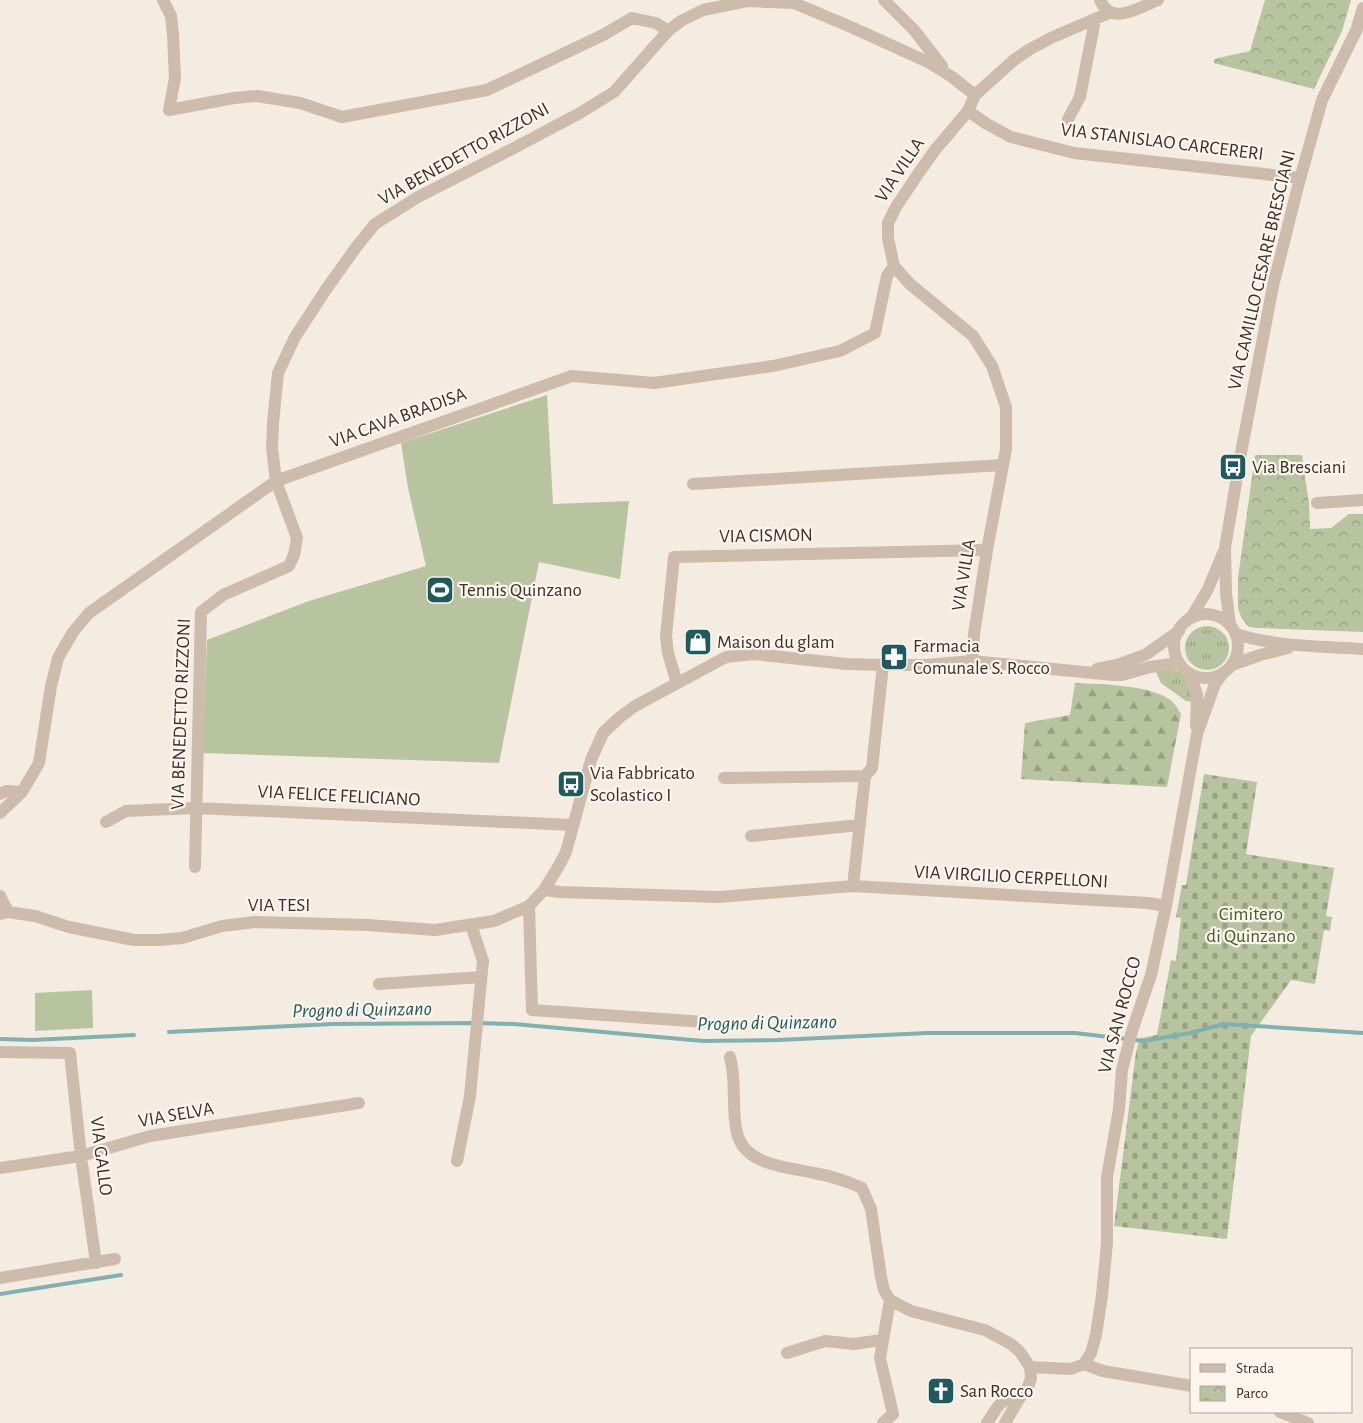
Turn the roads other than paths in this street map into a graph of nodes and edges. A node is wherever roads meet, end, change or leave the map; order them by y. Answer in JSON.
{"nodes":[{"id":1,"x":163,"y":0,"type":"edge"},
{"id":2,"x":884,"y":0,"type":"edge"},
{"id":3,"x":1100,"y":0,"type":"edge"},
{"id":4,"x":1151,"y":2,"type":"edge"},
{"id":5,"x":1363,"y":8,"type":"edge"},
{"id":6,"x":1111,"y":12,"type":"junction"},
{"id":7,"x":1095,"y":20,"type":"junction"},
{"id":8,"x":668,"y":31,"type":"junction"},
{"id":9,"x":1359,"y":32,"type":"edge"},
{"id":10,"x":952,"y":77,"type":"junction"},
{"id":11,"x":974,"y":95,"type":"junction"},
{"id":12,"x":968,"y":111,"type":"junction"},
{"id":13,"x":1068,"y":119,"type":"dead end"},
{"id":14,"x":1300,"y":178,"type":"junction"},
{"id":15,"x":894,"y":266,"type":"junction"},
{"id":16,"x":1002,"y":465,"type":"junction"},
{"id":17,"x":276,"y":481,"type":"junction"},
{"id":18,"x":693,"y":484,"type":"dead end"},
{"id":19,"x":1363,"y":500,"type":"edge"},
{"id":20,"x":1317,"y":503,"type":"dead end"},
{"id":21,"x":1225,"y":548,"type":"junction"},
{"id":22,"x":987,"y":550,"type":"junction"},
{"id":23,"x":1191,"y":618,"type":"junction"},
{"id":24,"x":1233,"y":630,"type":"junction"},
{"id":25,"x":1179,"y":631,"type":"junction"},
{"id":26,"x":1298,"y":646,"type":"junction"},
{"id":27,"x":1363,"y":649,"type":"edge"},
{"id":28,"x":972,"y":661,"type":"junction"},
{"id":29,"x":1179,"y":662,"type":"junction"},
{"id":30,"x":883,"y":665,"type":"junction"},
{"id":31,"x":1227,"y":669,"type":"junction"},
{"id":32,"x":1084,"y":672,"type":"junction"},
{"id":33,"x":1189,"y":672,"type":"junction"},
{"id":34,"x":677,"y":683,"type":"junction"},
{"id":35,"x":1196,"y":734,"type":"junction"},
{"id":36,"x":865,"y":776,"type":"junction"},
{"id":37,"x":724,"y":778,"type":"dead end"},
{"id":38,"x":22,"y":792,"type":"junction"},
{"id":39,"x":0,"y":794,"type":"edge"},
{"id":40,"x":196,"y":808,"type":"junction"},
{"id":41,"x":1,"y":814,"type":"edge"},
{"id":42,"x":106,"y":822,"type":"dead end"},
{"id":43,"x":573,"y":825,"type":"junction"},
{"id":44,"x":860,"y":825,"type":"junction"},
{"id":45,"x":751,"y":836,"type":"dead end"},
{"id":46,"x":195,"y":867,"type":"dead end"},
{"id":47,"x":853,"y":886,"type":"junction"},
{"id":48,"x":544,"y":890,"type":"junction"},
{"id":49,"x":0,"y":896,"type":"edge"},
{"id":50,"x":529,"y":906,"type":"junction"},
{"id":51,"x":1166,"y":906,"type":"junction"},
{"id":52,"x":4,"y":913,"type":"edge"},
{"id":53,"x":471,"y":925,"type":"junction"},
{"id":54,"x":481,"y":977,"type":"junction"},
{"id":55,"x":379,"y":984,"type":"dead end"},
{"id":56,"x":705,"y":1022,"type":"dead end"},
{"id":57,"x":0,"y":1052,"type":"edge"},
{"id":58,"x":730,"y":1057,"type":"dead end"},
{"id":59,"x":359,"y":1103,"type":"dead end"},
{"id":60,"x":81,"y":1156,"type":"junction"},
{"id":61,"x":457,"y":1161,"type":"dead end"},
{"id":62,"x":0,"y":1168,"type":"edge"},
{"id":63,"x":115,"y":1259,"type":"dead end"},
{"id":64,"x":96,"y":1263,"type":"junction"},
{"id":65,"x":0,"y":1278,"type":"edge"},
{"id":66,"x":890,"y":1300,"type":"junction"},
{"id":67,"x":882,"y":1340,"type":"junction"},
{"id":68,"x":787,"y":1354,"type":"dead end"},
{"id":69,"x":1084,"y":1364,"type":"junction"},
{"id":70,"x":1030,"y":1367,"type":"junction"},
{"id":71,"x":1190,"y":1386,"type":"edge"},
{"id":72,"x":1019,"y":1399,"type":"junction"},
{"id":73,"x":1283,"y":1413,"type":"edge"},
{"id":74,"x":883,"y":1423,"type":"edge"},
{"id":75,"x":986,"y":1423,"type":"edge"},
{"id":76,"x":1005,"y":1423,"type":"edge"},
{"id":77,"x":1308,"y":1423,"type":"edge"}],
"edges":[{"from":1,"to":8,"type":"street"},
{"from":2,"to":10,"type":"street"},
{"from":3,"to":6,"type":"street"},
{"from":4,"to":6,"type":"street","name":"VIA VILLA"},
{"from":5,"to":9,"type":"street","name":"VIA CAMILLO CESARE BRESCIANI"},
{"from":6,"to":7,"type":"street","name":"VIA VILLA"},
{"from":7,"to":11,"type":"street","name":"VIA VILLA"},
{"from":7,"to":13,"type":"street"},
{"from":8,"to":10,"type":"street","name":"VIA BENEDETTO RIZZONI"},
{"from":8,"to":17,"type":"street","name":"VIA BENEDETTO RIZZONI"},
{"from":9,"to":14,"type":"street","name":"VIA CAMILLO CESARE BRESCIANI"},
{"from":10,"to":11,"type":"street"},
{"from":11,"to":12,"type":"street","name":"VIA VILLA"},
{"from":12,"to":14,"type":"street","name":"VIA STANISLAO CARCERERI"},
{"from":12,"to":15,"type":"street","name":"VIA VILLA"},
{"from":14,"to":21,"type":"street","name":"VIA CAMILLO CESARE BRESCIANI"},
{"from":15,"to":16,"type":"street","name":"VIA VILLA"},
{"from":15,"to":17,"type":"street","name":"VIA CAVA BRADISA"},
{"from":16,"to":18,"type":"street"},
{"from":16,"to":22,"type":"street","name":"VIA VILLA"},
{"from":17,"to":38,"type":"street","name":"VIA CAVA BRADISA"},
{"from":17,"to":40,"type":"street","name":"VIA BENEDETTO RIZZONI"},
{"from":19,"to":20,"type":"street"},
{"from":21,"to":23,"type":"street","name":"VIA CAMILLO CESARE BRESCIANI"},
{"from":21,"to":24,"type":"street","name":"VIA CAMILLO CESARE BRESCIANI"},
{"from":22,"to":28,"type":"street","name":"VIA VILLA"},
{"from":22,"to":34,"type":"street","name":"VIA CISMON"},
{"from":23,"to":24,"type":"street"},
{"from":23,"to":25,"type":"street"},
{"from":24,"to":26,"type":"street"},
{"from":24,"to":31,"type":"street"},
{"from":25,"to":29,"type":"street"},
{"from":25,"to":32,"type":"street"},
{"from":26,"to":27,"type":"street"},
{"from":26,"to":31,"type":"street"},
{"from":28,"to":30,"type":"street","name":"VIA TESI"},
{"from":28,"to":32,"type":"street","name":"VIA TESI"},
{"from":29,"to":32,"type":"street","name":"VIA TESI"},
{"from":29,"to":33,"type":"street"},
{"from":30,"to":34,"type":"street","name":"VIA TESI"},
{"from":30,"to":36,"type":"street"},
{"from":31,"to":33,"type":"street"},
{"from":31,"to":35,"type":"street","name":"VIA SAN ROCCO"},
{"from":33,"to":35,"type":"street","name":"VIA SAN ROCCO"},
{"from":34,"to":43,"type":"street","name":"VIA TESI"},
{"from":35,"to":51,"type":"street","name":"VIA SAN ROCCO"},
{"from":36,"to":37,"type":"street"},
{"from":36,"to":44,"type":"street"},
{"from":38,"to":39,"type":"street"},
{"from":38,"to":41,"type":"street","name":"VIA CAVA BRADISA"},
{"from":40,"to":42,"type":"street","name":"VIA FELICE FELICIANO"},
{"from":40,"to":43,"type":"street","name":"VIA FELICE FELICIANO"},
{"from":40,"to":46,"type":"street","name":"VIA BENEDETTO RIZZONI"},
{"from":43,"to":48,"type":"street","name":"VIA TESI"},
{"from":44,"to":45,"type":"street"},
{"from":44,"to":47,"type":"street"},
{"from":47,"to":48,"type":"street","name":"VIA VIRGILIO CERPELLONI"},
{"from":47,"to":51,"type":"street","name":"VIA VIRGILIO CERPELLONI"},
{"from":48,"to":50,"type":"street","name":"VIA TESI"},
{"from":49,"to":52,"type":"street"},
{"from":50,"to":53,"type":"street","name":"VIA TESI"},
{"from":50,"to":56,"type":"street"},
{"from":51,"to":69,"type":"street","name":"VIA SAN ROCCO"},
{"from":52,"to":53,"type":"street","name":"VIA TESI"},
{"from":53,"to":54,"type":"street"},
{"from":54,"to":55,"type":"street"},
{"from":54,"to":61,"type":"street"},
{"from":57,"to":60,"type":"street","name":"VIA GALLO"},
{"from":58,"to":66,"type":"street"},
{"from":59,"to":60,"type":"street","name":"VIA SELVA"},
{"from":60,"to":62,"type":"street","name":"VIA SELVA"},
{"from":60,"to":64,"type":"street","name":"VIA GALLO"},
{"from":63,"to":64,"type":"street"},
{"from":64,"to":65,"type":"street"},
{"from":66,"to":67,"type":"street"},
{"from":66,"to":70,"type":"street"},
{"from":67,"to":68,"type":"street"},
{"from":67,"to":74,"type":"street"},
{"from":69,"to":70,"type":"street"},
{"from":69,"to":71,"type":"street"},
{"from":70,"to":72,"type":"street"},
{"from":72,"to":75,"type":"street"},
{"from":72,"to":76,"type":"street"},
{"from":73,"to":77,"type":"street"}]}
